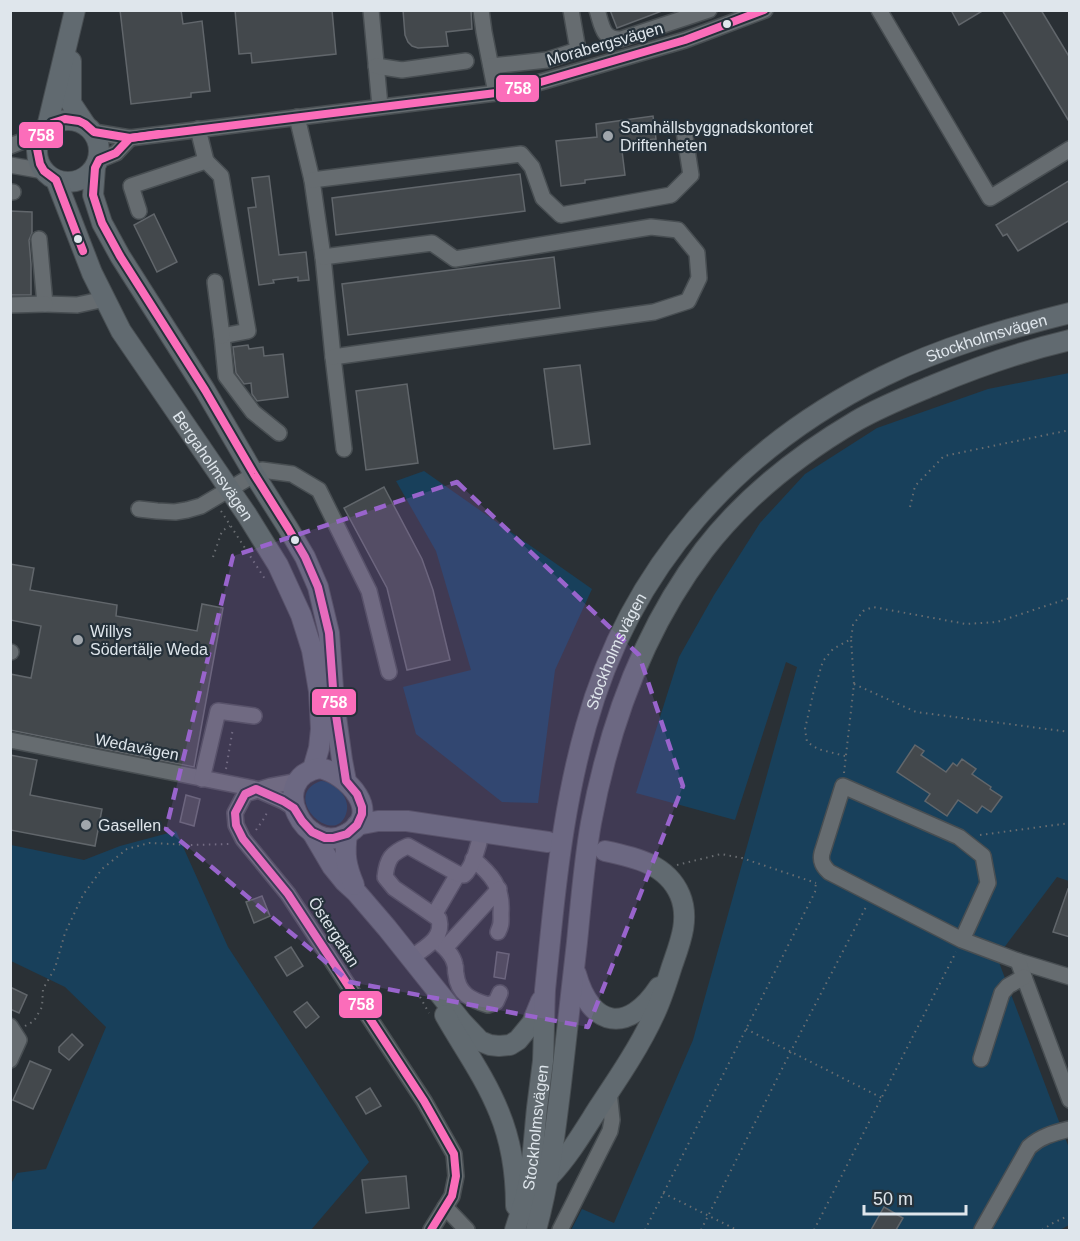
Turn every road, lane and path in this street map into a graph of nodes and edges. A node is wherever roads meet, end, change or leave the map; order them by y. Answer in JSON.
{"nodes":[{"id":1,"x":75,"y":10,"type":"edge"},
{"id":2,"x":371,"y":10,"type":"edge"},
{"id":3,"x":481,"y":10,"type":"edge"},
{"id":4,"x":571,"y":10,"type":"edge"},
{"id":5,"x":597,"y":10,"type":"edge"},
{"id":6,"x":709,"y":10,"type":"edge"},
{"id":7,"x":765,"y":10,"type":"edge"},
{"id":8,"x":879,"y":10,"type":"edge"},
{"id":9,"x":735,"y":16,"type":"edge"},
{"id":10,"x":71,"y":31,"type":"junction"},
{"id":11,"x":466,"y":62,"type":"dead end"},
{"id":12,"x":376,"y":66,"type":"junction"},
{"id":13,"x":491,"y":66,"type":"junction"},
{"id":14,"x":496,"y":93,"type":"junction"},
{"id":15,"x":380,"y":106,"type":"junction"},
{"id":16,"x":297,"y":117,"type":"junction"},
{"id":17,"x":89,"y":128,"type":"junction"},
{"id":18,"x":198,"y":129,"type":"junction"},
{"id":19,"x":44,"y":131,"type":"junction"},
{"id":20,"x":684,"y":131,"type":"dead end"},
{"id":21,"x":130,"y":138,"type":"junction"},
{"id":22,"x":10,"y":146,"type":"edge"},
{"id":23,"x":1070,"y":149,"type":"edge"},
{"id":24,"x":206,"y":161,"type":"junction"},
{"id":25,"x":97,"y":164,"type":"junction"},
{"id":26,"x":10,"y":165,"type":"edge"},
{"id":27,"x":50,"y":175,"type":"junction"},
{"id":28,"x":312,"y":180,"type":"junction"},
{"id":29,"x":140,"y":211,"type":"dead end"},
{"id":30,"x":39,"y":239,"type":"dead end"},
{"id":31,"x":323,"y":257,"type":"junction"},
{"id":32,"x":214,"y":282,"type":"dead end"},
{"id":33,"x":105,"y":299,"type":"junction"},
{"id":34,"x":10,"y":304,"type":"edge"},
{"id":35,"x":45,"y":304,"type":"junction"},
{"id":36,"x":1070,"y":313,"type":"edge"},
{"id":37,"x":222,"y":336,"type":"junction"},
{"id":38,"x":1070,"y":340,"type":"edge"},
{"id":39,"x":333,"y":357,"type":"junction"},
{"id":40,"x":1070,"y":429,"type":"edge"},
{"id":41,"x":279,"y":433,"type":"dead end"},
{"id":42,"x":344,"y":449,"type":"dead end"},
{"id":43,"x":254,"y":474,"type":"junction"},
{"id":44,"x":222,"y":494,"type":"junction"},
{"id":45,"x":910,"y":507,"type":"dead end"},
{"id":46,"x":139,"y":509,"type":"dead end"},
{"id":47,"x":230,"y":526,"type":"junction"},
{"id":48,"x":213,"y":557,"type":"dead end"},
{"id":49,"x":266,"y":580,"type":"dead end"},
{"id":50,"x":1070,"y":598,"type":"edge"},
{"id":51,"x":851,"y":639,"type":"junction"},
{"id":52,"x":389,"y":672,"type":"dead end"},
{"id":53,"x":854,"y":684,"type":"junction"},
{"id":54,"x":236,"y":713,"type":"junction"},
{"id":55,"x":254,"y":716,"type":"dead end"},
{"id":56,"x":1070,"y":732,"type":"edge"},
{"id":57,"x":10,"y":740,"type":"edge"},
{"id":58,"x":845,"y":756,"type":"junction"},
{"id":59,"x":225,"y":772,"type":"dead end"},
{"id":60,"x":306,"y":775,"type":"junction"},
{"id":61,"x":202,"y":779,"type":"junction"},
{"id":62,"x":346,"y":782,"type":"junction"},
{"id":63,"x":843,"y":786,"type":"junction"},
{"id":64,"x":256,"y":789,"type":"junction"},
{"id":65,"x":360,"y":801,"type":"junction"},
{"id":66,"x":269,"y":808,"type":"dead end"},
{"id":67,"x":294,"y":808,"type":"junction"},
{"id":68,"x":407,"y":821,"type":"junction"},
{"id":69,"x":1070,"y":823,"type":"edge"},
{"id":70,"x":352,"y":830,"type":"junction"},
{"id":71,"x":312,"y":832,"type":"junction"},
{"id":72,"x":481,"y":833,"type":"junction"},
{"id":73,"x":959,"y":837,"type":"junction"},
{"id":74,"x":243,"y":839,"type":"junction"},
{"id":75,"x":548,"y":842,"type":"dead end"},
{"id":76,"x":605,"y":851,"type":"dead end"},
{"id":77,"x":473,"y":859,"type":"junction"},
{"id":78,"x":674,"y":866,"type":"dead end"},
{"id":79,"x":458,"y":874,"type":"junction"},
{"id":80,"x":499,"y":889,"type":"junction"},
{"id":81,"x":357,"y":893,"type":"junction"},
{"id":82,"x":873,"y":895,"type":"junction"},
{"id":83,"x":434,"y":915,"type":"junction"},
{"id":84,"x":498,"y":932,"type":"dead end"},
{"id":85,"x":962,"y":940,"type":"junction"},
{"id":86,"x":440,"y":943,"type":"junction"},
{"id":87,"x":1018,"y":961,"type":"junction"},
{"id":88,"x":416,"y":964,"type":"junction"},
{"id":89,"x":672,"y":967,"type":"junction"},
{"id":90,"x":574,"y":968,"type":"junction"},
{"id":91,"x":1024,"y":977,"type":"junction"},
{"id":92,"x":1070,"y":977,"type":"edge"},
{"id":93,"x":415,"y":990,"type":"dead end"},
{"id":94,"x":545,"y":990,"type":"junction"},
{"id":95,"x":500,"y":993,"type":"dead end"},
{"id":96,"x":432,"y":1017,"type":"dead end"},
{"id":97,"x":12,"y":1028,"type":"edge"},
{"id":98,"x":746,"y":1029,"type":"junction"},
{"id":99,"x":791,"y":1051,"type":"junction"},
{"id":100,"x":10,"y":1059,"type":"edge"},
{"id":101,"x":981,"y":1059,"type":"dead end"},
{"id":102,"x":609,"y":1092,"type":"junction"},
{"id":103,"x":882,"y":1098,"type":"junction"},
{"id":104,"x":1070,"y":1100,"type":"edge"},
{"id":105,"x":1070,"y":1129,"type":"edge"},
{"id":106,"x":549,"y":1178,"type":"junction"},
{"id":107,"x":663,"y":1193,"type":"junction"},
{"id":108,"x":445,"y":1207,"type":"junction"},
{"id":109,"x":1070,"y":1215,"type":"edge"},
{"id":110,"x":708,"y":1216,"type":"junction"},
{"id":111,"x":522,"y":1229,"type":"edge"},
{"id":112,"x":431,"y":1230,"type":"edge"},
{"id":113,"x":467,"y":1230,"type":"edge"},
{"id":114,"x":560,"y":1230,"type":"edge"},
{"id":115,"x":645,"y":1230,"type":"edge"},
{"id":116,"x":701,"y":1230,"type":"edge"},
{"id":117,"x":737,"y":1230,"type":"edge"},
{"id":118,"x":814,"y":1230,"type":"edge"},
{"id":119,"x":982,"y":1230,"type":"edge"},
{"id":120,"x":1042,"y":1230,"type":"edge"}],
"edges":[{"from":1,"to":10,"type":"main road"},
{"from":2,"to":12,"type":"street"},
{"from":3,"to":13,"type":"street"},
{"from":4,"to":13,"type":"street"},
{"from":5,"to":6,"type":"street"},
{"from":7,"to":9,"type":"street","name":"Morabergsvägen"},
{"from":8,"to":23,"type":"street"},
{"from":9,"to":14,"type":"street","name":"Morabergsvägen"},
{"from":10,"to":17,"type":"main road"},
{"from":10,"to":19,"type":"main road"},
{"from":11,"to":12,"type":"street"},
{"from":12,"to":15,"type":"street"},
{"from":13,"to":14,"type":"street"},
{"from":14,"to":15,"type":"street","name":"Morabergsvägen"},
{"from":15,"to":16,"type":"street","name":"Morabergsvägen"},
{"from":16,"to":18,"type":"street","name":"Morabergsvägen"},
{"from":16,"to":28,"type":"street"},
{"from":17,"to":19,"type":"main road"},
{"from":17,"to":21,"type":"street","name":"Morabergsvägen"},
{"from":17,"to":25,"type":"main road"},
{"from":18,"to":21,"type":"street","name":"Morabergsvägen"},
{"from":18,"to":24,"type":"street"},
{"from":19,"to":22,"type":"street"},
{"from":19,"to":27,"type":"main road"},
{"from":20,"to":28,"type":"street"},
{"from":21,"to":25,"type":"street"},
{"from":24,"to":29,"type":"street"},
{"from":24,"to":37,"type":"street"},
{"from":25,"to":27,"type":"main road"},
{"from":25,"to":43,"type":"main road","name":"Bergaholmsvägen"},
{"from":26,"to":27,"type":"street"},
{"from":27,"to":33,"type":"main road","name":"Bergaholmsvägen"},
{"from":28,"to":31,"type":"street"},
{"from":30,"to":35,"type":"street"},
{"from":31,"to":39,"type":"street"},
{"from":31,"to":39,"type":"street"},
{"from":32,"to":37,"type":"street"},
{"from":33,"to":35,"type":"street"},
{"from":33,"to":44,"type":"main road","name":"Bergaholmsvägen"},
{"from":34,"to":35,"type":"street"},
{"from":36,"to":94,"type":"main road","name":"Stockholmsvägen"},
{"from":37,"to":41,"type":"street"},
{"from":38,"to":90,"type":"main road","name":"Stockholmsvägen"},
{"from":39,"to":42,"type":"street"},
{"from":40,"to":45,"type":"path"},
{"from":43,"to":44,"type":"street"},
{"from":43,"to":52,"type":"street"},
{"from":43,"to":62,"type":"main road","name":"Bergaholmsvägen"},
{"from":44,"to":46,"type":"street"},
{"from":44,"to":47,"type":"path"},
{"from":44,"to":60,"type":"main road","name":"Bergaholmsvägen"},
{"from":47,"to":48,"type":"path"},
{"from":47,"to":49,"type":"path"},
{"from":50,"to":51,"type":"path"},
{"from":51,"to":53,"type":"path"},
{"from":51,"to":58,"type":"path"},
{"from":53,"to":56,"type":"path"},
{"from":53,"to":58,"type":"path"},
{"from":54,"to":55,"type":"street"},
{"from":54,"to":59,"type":"path"},
{"from":54,"to":61,"type":"street"},
{"from":57,"to":61,"type":"street","name":"Wedavägen"},
{"from":58,"to":63,"type":"path"},
{"from":60,"to":62,"type":"main road"},
{"from":60,"to":64,"type":"street"},
{"from":60,"to":67,"type":"main road"},
{"from":61,"to":64,"type":"street","name":"Wedavägen"},
{"from":62,"to":65,"type":"main road"},
{"from":63,"to":73,"type":"street"},
{"from":63,"to":82,"type":"street"},
{"from":64,"to":67,"type":"street"},
{"from":64,"to":74,"type":"street","name":"Östergatan"},
{"from":65,"to":68,"type":"main road"},
{"from":65,"to":70,"type":"main road"},
{"from":66,"to":74,"type":"path"},
{"from":67,"to":71,"type":"main road"},
{"from":68,"to":70,"type":"main road"},
{"from":68,"to":72,"type":"main road"},
{"from":69,"to":73,"type":"path"},
{"from":70,"to":71,"type":"main road"},
{"from":70,"to":81,"type":"main road"},
{"from":71,"to":81,"type":"main road"},
{"from":72,"to":75,"type":"main road"},
{"from":72,"to":77,"type":"street"},
{"from":73,"to":85,"type":"street"},
{"from":74,"to":97,"type":"path"},
{"from":74,"to":108,"type":"street","name":"Östergatan"},
{"from":76,"to":89,"type":"main road"},
{"from":77,"to":79,"type":"street"},
{"from":77,"to":80,"type":"street"},
{"from":78,"to":98,"type":"path"},
{"from":79,"to":83,"type":"street"},
{"from":79,"to":83,"type":"street"},
{"from":80,"to":84,"type":"street"},
{"from":80,"to":86,"type":"street"},
{"from":81,"to":88,"type":"main road"},
{"from":82,"to":85,"type":"street"},
{"from":82,"to":99,"type":"path"},
{"from":83,"to":86,"type":"street"},
{"from":85,"to":87,"type":"street"},
{"from":85,"to":103,"type":"path"},
{"from":86,"to":88,"type":"street"},
{"from":86,"to":95,"type":"street"},
{"from":87,"to":91,"type":"street"},
{"from":87,"to":92,"type":"street"},
{"from":88,"to":94,"type":"main road"},
{"from":88,"to":111,"type":"main road"},
{"from":89,"to":90,"type":"main road"},
{"from":89,"to":102,"type":"main road"},
{"from":90,"to":106,"type":"main road","name":"Stockholmsvägen"},
{"from":91,"to":101,"type":"street"},
{"from":91,"to":104,"type":"street"},
{"from":93,"to":96,"type":"path"},
{"from":94,"to":111,"type":"main road","name":"Stockholmsvägen"},
{"from":97,"to":100,"type":"street"},
{"from":98,"to":99,"type":"path"},
{"from":98,"to":107,"type":"path"},
{"from":99,"to":103,"type":"path"},
{"from":99,"to":110,"type":"path"},
{"from":102,"to":106,"type":"main road"},
{"from":102,"to":114,"type":"street"},
{"from":103,"to":118,"type":"path"},
{"from":105,"to":119,"type":"street"},
{"from":106,"to":111,"type":"main road","name":"Stockholmsvägen"},
{"from":107,"to":110,"type":"path"},
{"from":107,"to":115,"type":"path"},
{"from":108,"to":112,"type":"street","name":"Östergatan"},
{"from":108,"to":113,"type":"street"},
{"from":109,"to":120,"type":"path"},
{"from":110,"to":116,"type":"path"},
{"from":110,"to":117,"type":"path"}]}
